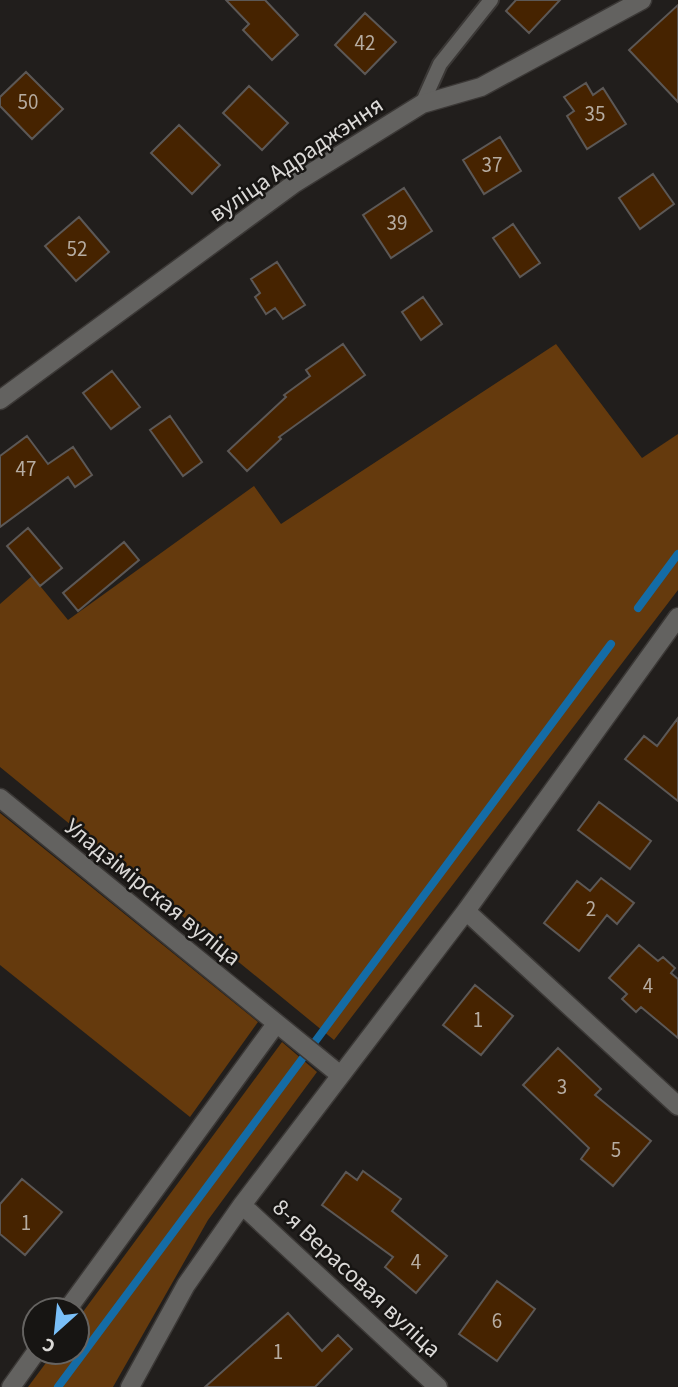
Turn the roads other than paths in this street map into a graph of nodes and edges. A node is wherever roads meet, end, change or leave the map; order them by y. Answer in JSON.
{"nodes":[{"id":1,"x":492,"y":0,"type":"edge"},
{"id":2,"x":642,"y":0,"type":"edge"},
{"id":3,"x":422,"y":104,"type":"junction"},
{"id":4,"x":0,"y":400,"type":"edge"},
{"id":5,"x":677,"y":619,"type":"edge"},
{"id":6,"x":0,"y":797,"type":"edge"},
{"id":7,"x":466,"y":911,"type":"junction"},
{"id":8,"x":282,"y":1029,"type":"junction"},
{"id":9,"x":339,"y":1074,"type":"junction"},
{"id":10,"x":678,"y":1106,"type":"edge"},
{"id":11,"x":242,"y":1205,"type":"junction"},
{"id":12,"x":78,"y":1296,"type":"edge"},
{"id":13,"x":26,"y":1366,"type":"edge"},
{"id":14,"x":10,"y":1387,"type":"edge"},
{"id":15,"x":130,"y":1387,"type":"edge"},
{"id":16,"x":438,"y":1387,"type":"edge"}],
"edges":[{"from":1,"to":3,"type":"lane"},
{"from":2,"to":3,"type":"street","name":"вуліца Адраджэння"},
{"from":3,"to":4,"type":"street","name":"вуліца Адраджэння"},
{"from":5,"to":7,"type":"street"},
{"from":6,"to":8,"type":"street","name":"Уладзімірская вуліца"},
{"from":7,"to":9,"type":"street"},
{"from":7,"to":10,"type":"street"},
{"from":8,"to":9,"type":"street","name":"Уладзімірская вуліца"},
{"from":8,"to":12,"type":"street"},
{"from":9,"to":11,"type":"street"},
{"from":11,"to":15,"type":"street"},
{"from":11,"to":16,"type":"street","name":"8-я Верасовая вуліца"},
{"from":13,"to":14,"type":"street"}]}
